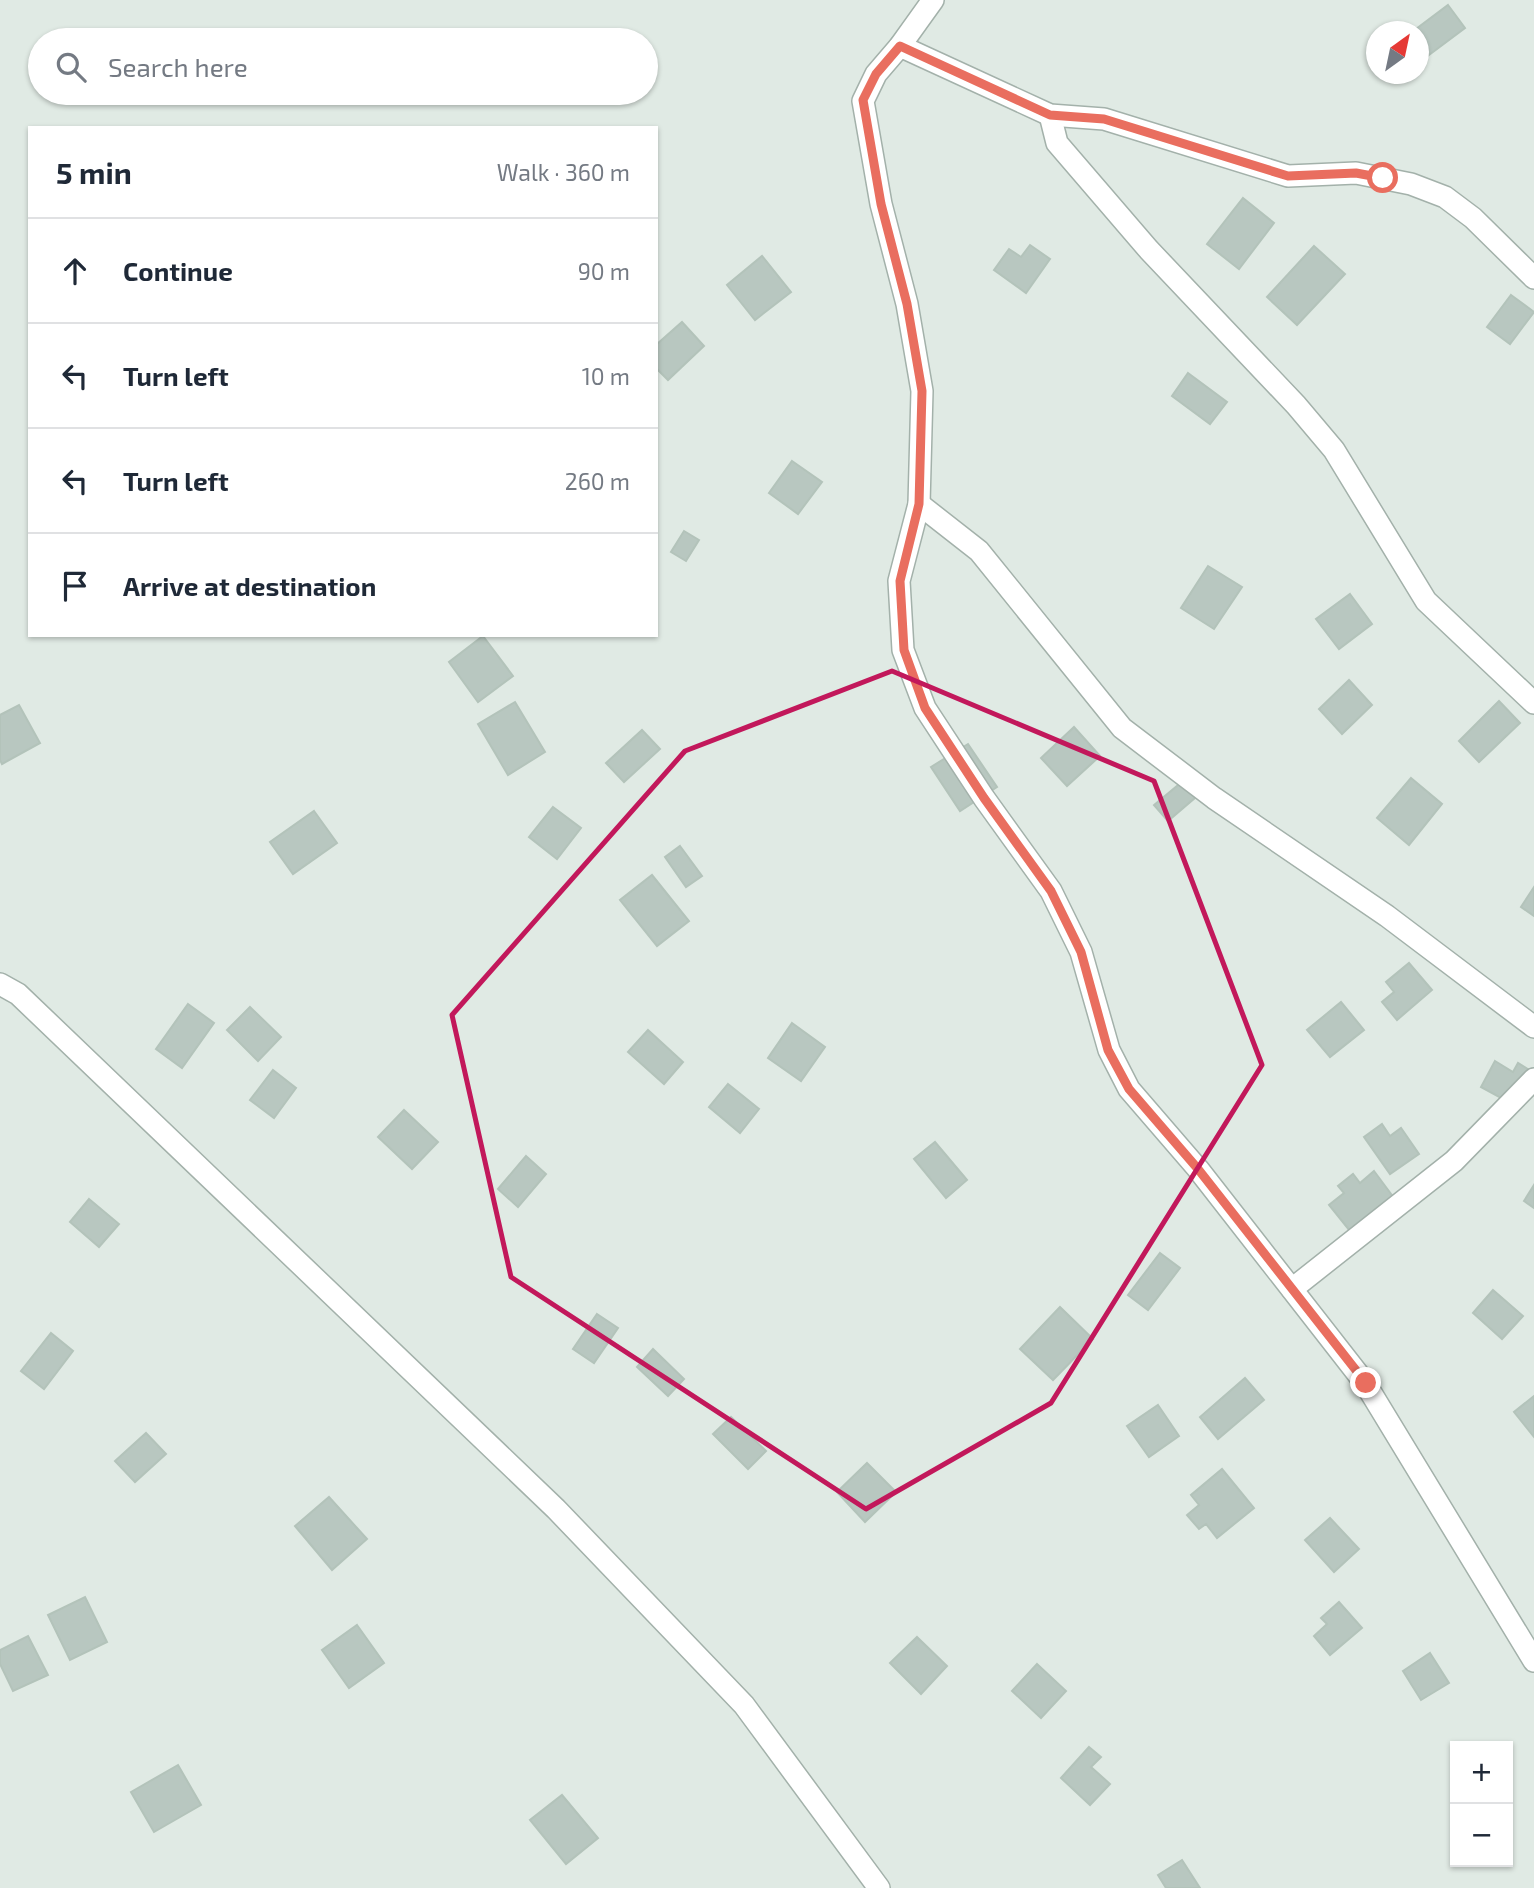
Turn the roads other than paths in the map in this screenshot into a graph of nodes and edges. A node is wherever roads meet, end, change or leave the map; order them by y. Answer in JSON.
{"nodes":[{"id":1,"x":933,"y":0,"type":"edge"},
{"id":2,"x":900,"y":46,"type":"junction"},
{"id":3,"x":1050,"y":115,"type":"junction"},
{"id":4,"x":1534,"y":278,"type":"edge"},
{"id":5,"x":919,"y":504,"type":"junction"},
{"id":6,"x":1534,"y":703,"type":"edge"},
{"id":7,"x":0,"y":984,"type":"edge"},
{"id":8,"x":1534,"y":1027,"type":"edge"},
{"id":9,"x":1534,"y":1079,"type":"edge"},
{"id":10,"x":1292,"y":1289,"type":"junction"},
{"id":11,"x":1534,"y":1661,"type":"edge"},
{"id":12,"x":879,"y":1888,"type":"edge"}],
"edges":[{"from":1,"to":2,"type":"street"},
{"from":2,"to":3,"type":"street"},
{"from":2,"to":5,"type":"street"},
{"from":3,"to":4,"type":"street"},
{"from":3,"to":6,"type":"street"},
{"from":5,"to":8,"type":"street"},
{"from":5,"to":10,"type":"street"},
{"from":7,"to":12,"type":"street"},
{"from":9,"to":10,"type":"street"},
{"from":10,"to":11,"type":"street"}]}
